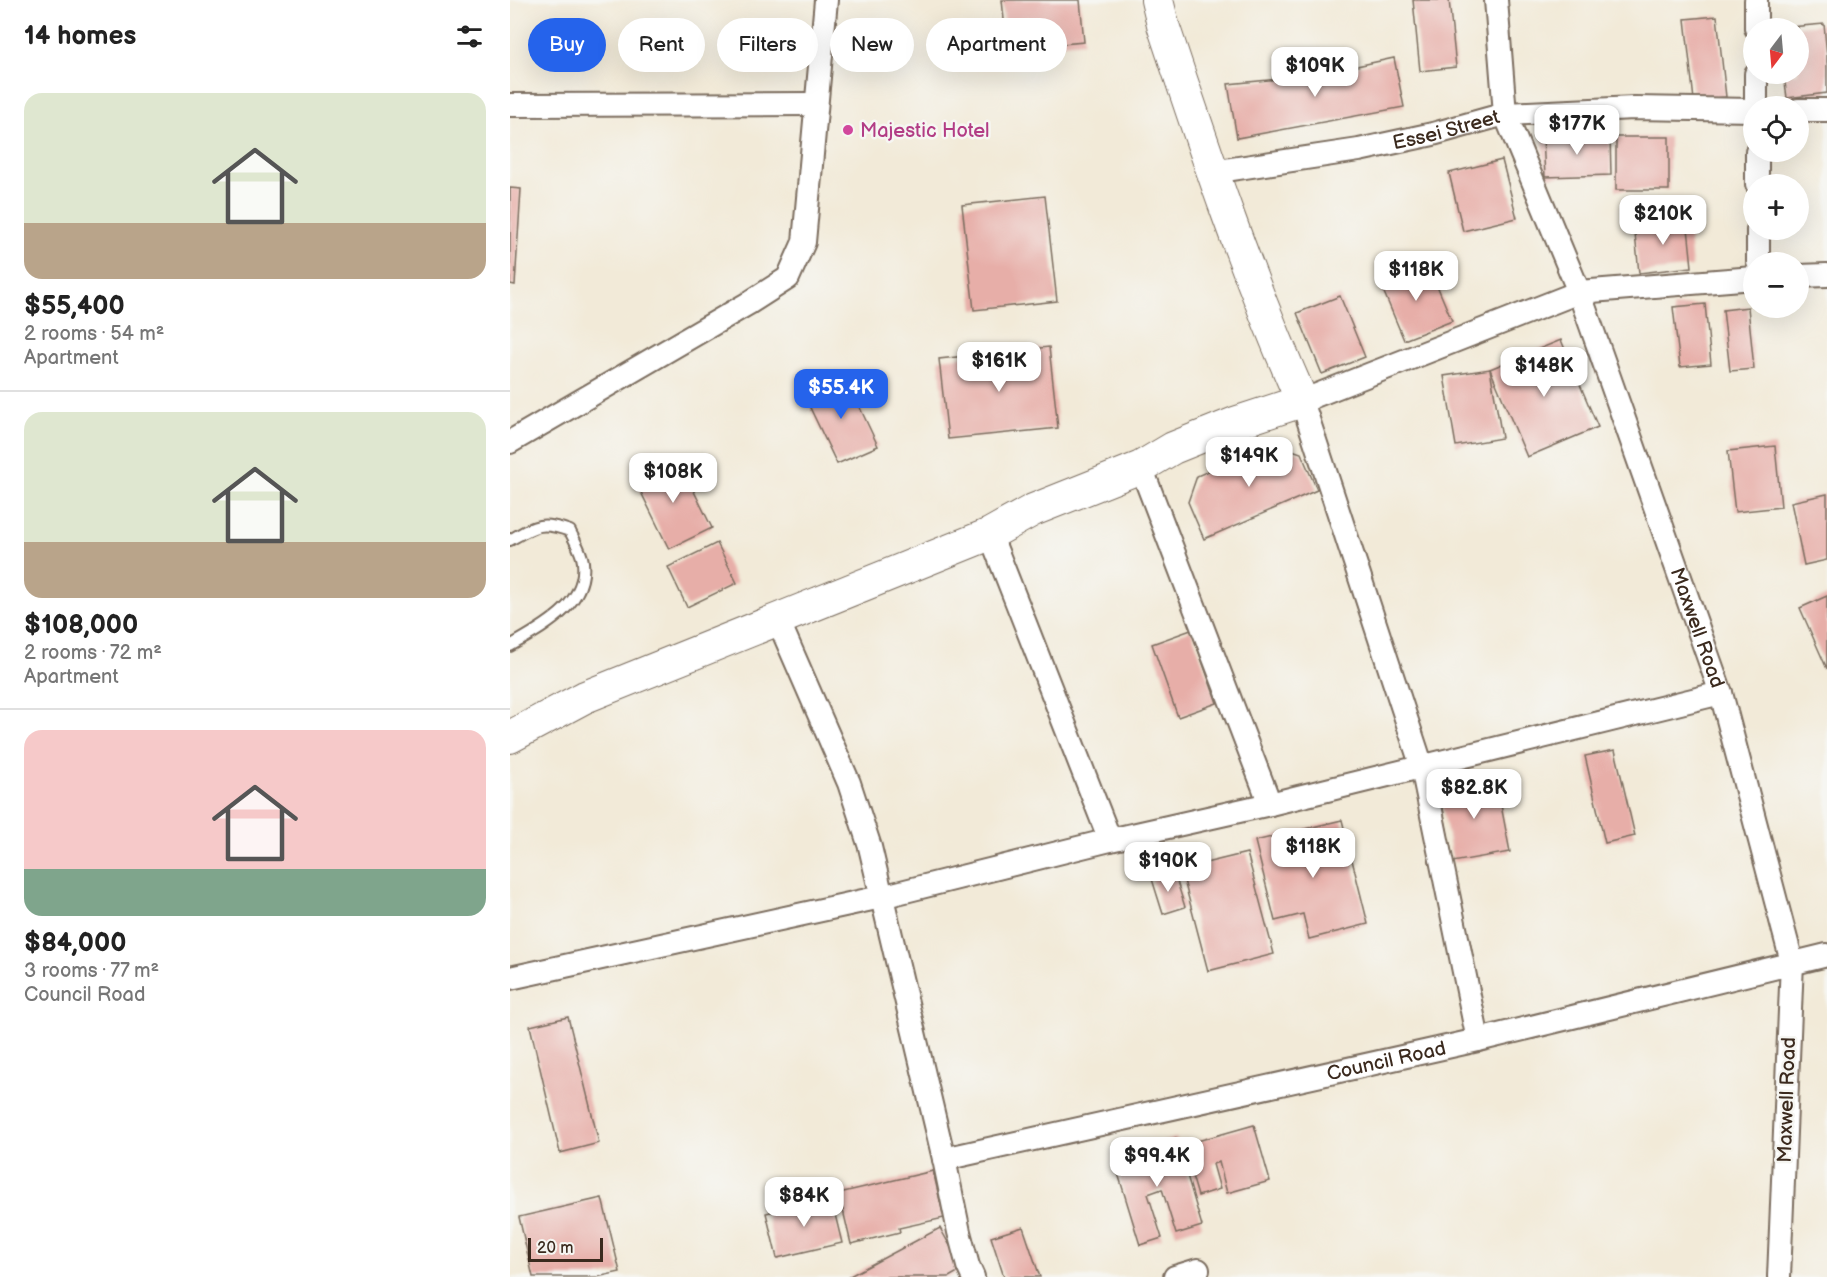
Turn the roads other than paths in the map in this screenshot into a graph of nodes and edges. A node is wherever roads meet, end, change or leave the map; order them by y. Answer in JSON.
{"nodes":[{"id":1,"x":826,"y":0,"type":"edge"},
{"id":2,"x":1157,"y":0,"type":"edge"},
{"id":3,"x":1496,"y":0,"type":"edge"},
{"id":4,"x":1756,"y":0,"type":"edge"},
{"id":5,"x":1756,"y":18,"type":"edge"},
{"id":6,"x":816,"y":104,"type":"junction"},
{"id":7,"x":510,"y":105,"type":"edge"},
{"id":8,"x":1743,"y":110,"type":"edge"},
{"id":9,"x":1809,"y":110,"type":"edge"},
{"id":10,"x":1827,"y":110,"type":"edge"},
{"id":11,"x":1506,"y":114,"type":"junction"},
{"id":12,"x":1212,"y":172,"type":"junction"},
{"id":13,"x":1827,"y":275,"type":"edge"},
{"id":14,"x":1809,"y":276,"type":"edge"},
{"id":15,"x":1743,"y":279,"type":"edge"},
{"id":16,"x":1579,"y":292,"type":"junction"},
{"id":17,"x":1302,"y":401,"type":"junction"},
{"id":18,"x":510,"y":442,"type":"edge"},
{"id":19,"x":1141,"y":467,"type":"junction"},
{"id":20,"x":990,"y":534,"type":"junction"},
{"id":21,"x":510,"y":540,"type":"edge"},
{"id":22,"x":778,"y":621,"type":"junction"},
{"id":23,"x":510,"y":646,"type":"edge"},
{"id":24,"x":1721,"y":693,"type":"junction"},
{"id":25,"x":510,"y":737,"type":"edge"},
{"id":26,"x":1422,"y":767,"type":"junction"},
{"id":27,"x":1269,"y":804,"type":"junction"},
{"id":28,"x":1110,"y":840,"type":"junction"},
{"id":29,"x":880,"y":897,"type":"junction"},
{"id":30,"x":1827,"y":955,"type":"edge"},
{"id":31,"x":1792,"y":962,"type":"junction"},
{"id":32,"x":510,"y":978,"type":"edge"},
{"id":33,"x":1478,"y":1040,"type":"junction"},
{"id":34,"x":944,"y":1159,"type":"junction"},
{"id":35,"x":1198,"y":1270,"type":"dead end"},
{"id":36,"x":973,"y":1277,"type":"edge"},
{"id":37,"x":1175,"y":1277,"type":"edge"},
{"id":38,"x":1779,"y":1277,"type":"edge"}],
"edges":[{"from":1,"to":6,"type":"street"},
{"from":2,"to":12,"type":"street"},
{"from":3,"to":11,"type":"street","name":"Maxwell Road"},
{"from":4,"to":5,"type":"street"},
{"from":6,"to":7,"type":"street"},
{"from":6,"to":18,"type":"street"},
{"from":8,"to":11,"type":"street","name":"Essei Street"},
{"from":9,"to":10,"type":"street"},
{"from":11,"to":12,"type":"street","name":"Essei Street"},
{"from":11,"to":16,"type":"street","name":"Maxwell Road"},
{"from":12,"to":17,"type":"street"},
{"from":13,"to":14,"type":"street"},
{"from":15,"to":16,"type":"street"},
{"from":16,"to":17,"type":"street"},
{"from":16,"to":24,"type":"street","name":"Maxwell Road"},
{"from":17,"to":19,"type":"street"},
{"from":17,"to":26,"type":"street"},
{"from":19,"to":20,"type":"street"},
{"from":19,"to":27,"type":"street"},
{"from":20,"to":22,"type":"street"},
{"from":20,"to":28,"type":"street"},
{"from":21,"to":23,"type":"lane"},
{"from":22,"to":25,"type":"street"},
{"from":22,"to":29,"type":"street"},
{"from":24,"to":26,"type":"street"},
{"from":24,"to":31,"type":"street","name":"Maxwell Road"},
{"from":26,"to":27,"type":"street"},
{"from":26,"to":33,"type":"street"},
{"from":27,"to":28,"type":"street"},
{"from":28,"to":29,"type":"street"},
{"from":29,"to":32,"type":"street"},
{"from":29,"to":34,"type":"street"},
{"from":30,"to":31,"type":"street","name":"Council Road"},
{"from":31,"to":33,"type":"street","name":"Council Road"},
{"from":31,"to":38,"type":"street","name":"Maxwell Road"},
{"from":33,"to":34,"type":"street","name":"Council Road"},
{"from":34,"to":36,"type":"street"},
{"from":35,"to":37,"type":"street"}]}
